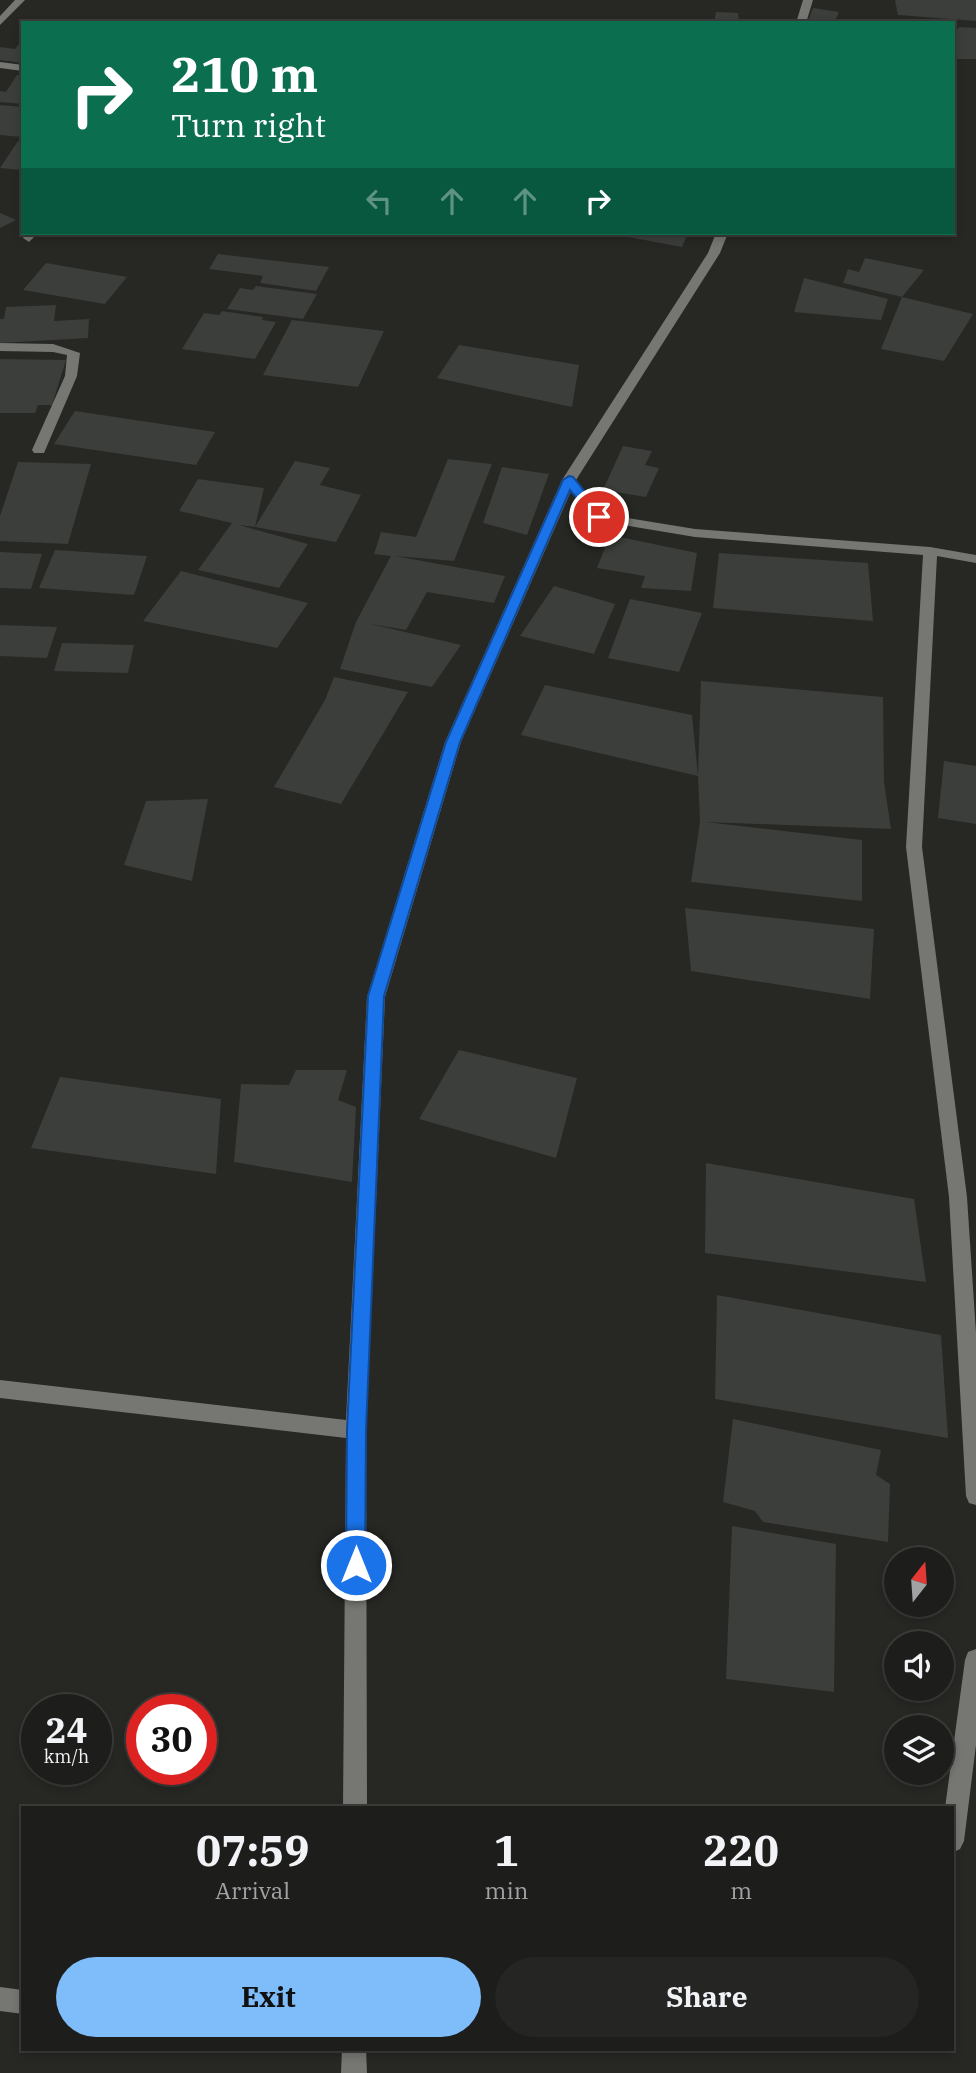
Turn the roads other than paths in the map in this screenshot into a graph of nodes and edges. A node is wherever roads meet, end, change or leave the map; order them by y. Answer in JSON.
{"nodes":[{"id":1,"x":20,"y":0,"type":"edge"},
{"id":2,"x":808,"y":0,"type":"edge"},
{"id":3,"x":802,"y":21,"type":"edge"},
{"id":4,"x":0,"y":22,"type":"edge"},
{"id":5,"x":0,"y":65,"type":"edge"},
{"id":6,"x":21,"y":68,"type":"edge"},
{"id":7,"x":721,"y":235,"type":"edge"},
{"id":8,"x":0,"y":347,"type":"edge"},
{"id":9,"x":39,"y":450,"type":"dead end"},
{"id":10,"x":569,"y":480,"type":"junction"},
{"id":11,"x":930,"y":551,"type":"junction"},
{"id":12,"x":976,"y":559,"type":"edge"},
{"id":13,"x":0,"y":1389,"type":"edge"},
{"id":14,"x":356,"y":1430,"type":"junction"},
{"id":15,"x":976,"y":1496,"type":"edge"},
{"id":16,"x":976,"y":1660,"type":"edge"},
{"id":17,"x":355,"y":1806,"type":"edge"},
{"id":18,"x":954,"y":1826,"type":"edge"},
{"id":19,"x":0,"y":1999,"type":"edge"},
{"id":20,"x":21,"y":2001,"type":"edge"},
{"id":21,"x":354,"y":2051,"type":"edge"},
{"id":22,"x":354,"y":2073,"type":"edge"}],
"edges":[{"from":1,"to":4,"type":"street"},
{"from":2,"to":3,"type":"street"},
{"from":5,"to":6,"type":"street"},
{"from":7,"to":10,"type":"street"},
{"from":8,"to":9,"type":"street"},
{"from":10,"to":11,"type":"street"},
{"from":10,"to":14,"type":"street"},
{"from":11,"to":12,"type":"street"},
{"from":11,"to":15,"type":"street"},
{"from":13,"to":14,"type":"street"},
{"from":14,"to":17,"type":"street"},
{"from":16,"to":18,"type":"street"},
{"from":19,"to":20,"type":"street"},
{"from":21,"to":22,"type":"street"}]}
